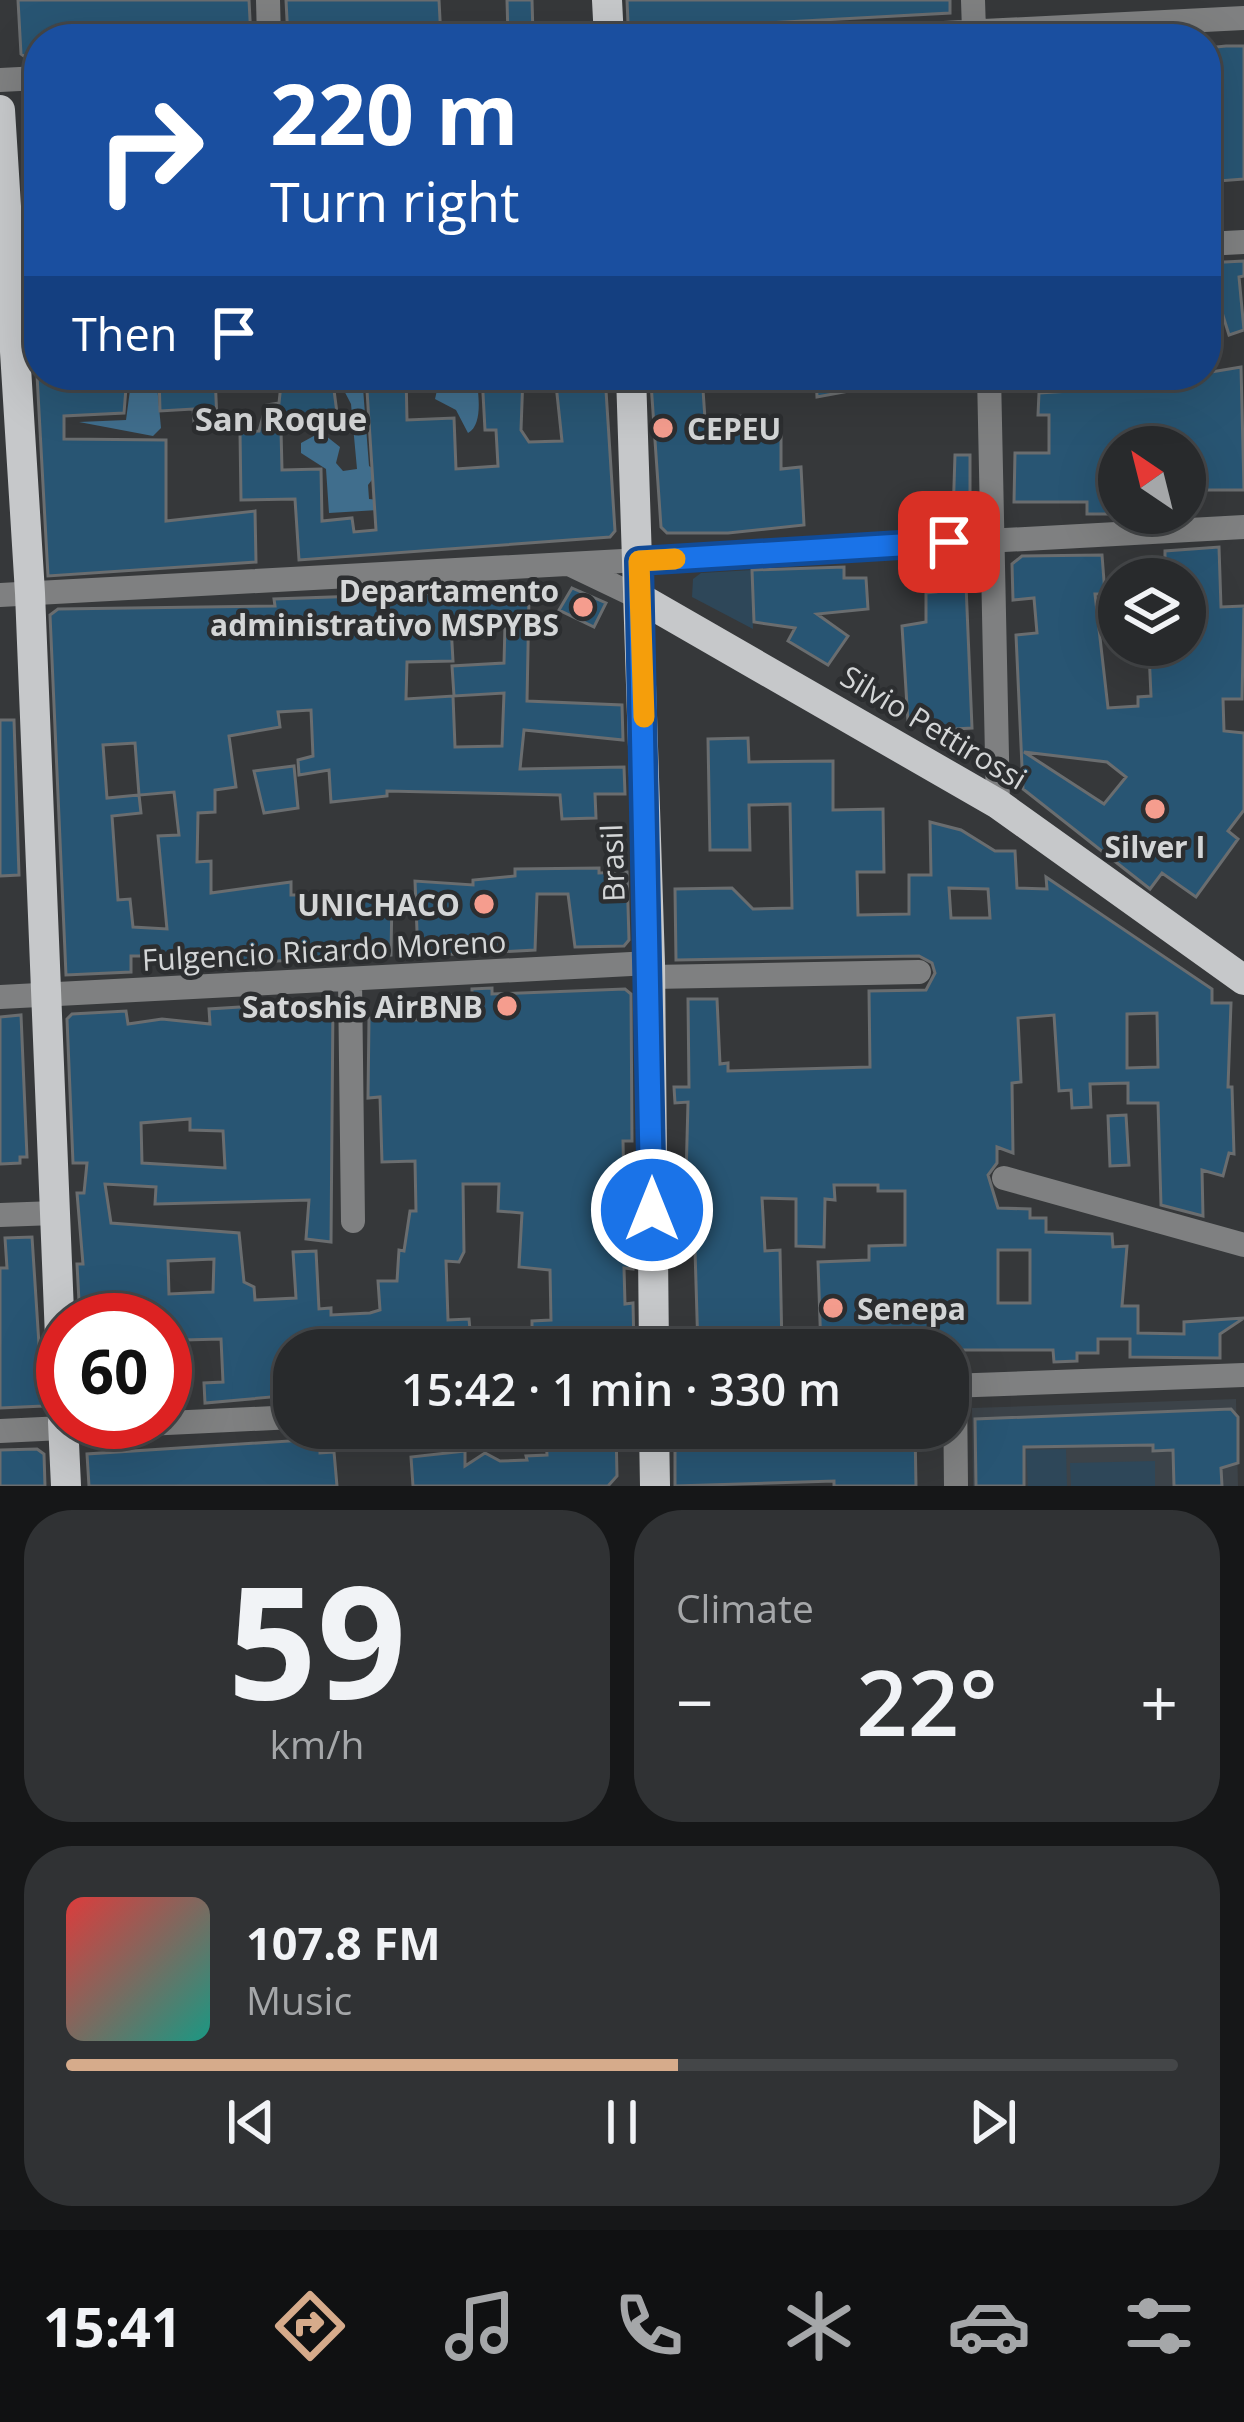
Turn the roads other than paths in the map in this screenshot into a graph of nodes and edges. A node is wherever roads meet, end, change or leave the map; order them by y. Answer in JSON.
{"nodes":[{"id":1,"x":1244,"y":18,"type":"edge"},
{"id":2,"x":1128,"y":24,"type":"edge"},
{"id":3,"x":0,"y":110,"type":"edge"},
{"id":4,"x":16,"y":304,"type":"edge"},
{"id":5,"x":632,"y":390,"type":"edge"},
{"id":6,"x":989,"y":390,"type":"edge"},
{"id":7,"x":1244,"y":527,"type":"edge"},
{"id":8,"x":993,"y":538,"type":"junction"},
{"id":9,"x":639,"y":561,"type":"junction"},
{"id":10,"x":569,"y":564,"type":"junction"},
{"id":11,"x":15,"y":594,"type":"edge"},
{"id":12,"x":640,"y":598,"type":"junction"},
{"id":13,"x":998,"y":804,"type":"junction"},
{"id":14,"x":651,"y":970,"type":"junction"},
{"id":15,"x":919,"y":972,"type":"dead end"},
{"id":16,"x":350,"y":979,"type":"junction"},
{"id":17,"x":1244,"y":980,"type":"edge"},
{"id":18,"x":44,"y":995,"type":"junction"},
{"id":19,"x":0,"y":997,"type":"edge"},
{"id":20,"x":1004,"y":1178,"type":"dead end"},
{"id":21,"x":55,"y":1213,"type":"junction"},
{"id":22,"x":0,"y":1215,"type":"edge"},
{"id":23,"x":353,"y":1221,"type":"dead end"},
{"id":24,"x":1244,"y":1245,"type":"edge"},
{"id":25,"x":58,"y":1293,"type":"edge"},
{"id":26,"x":654,"y":1329,"type":"edge"},
{"id":27,"x":1244,"y":1376,"type":"edge"},
{"id":28,"x":969,"y":1385,"type":"edge"},
{"id":29,"x":273,"y":1417,"type":"edge"},
{"id":30,"x":192,"y":1418,"type":"edge"},
{"id":31,"x":36,"y":1425,"type":"edge"},
{"id":32,"x":0,"y":1431,"type":"edge"},
{"id":33,"x":64,"y":1449,"type":"edge"},
{"id":34,"x":654,"y":1449,"type":"edge"},
{"id":35,"x":954,"y":1449,"type":"edge"},
{"id":36,"x":66,"y":1486,"type":"edge"},
{"id":37,"x":655,"y":1486,"type":"edge"},
{"id":38,"x":956,"y":1486,"type":"edge"}],
"edges":[{"from":1,"to":2,"type":"street"},
{"from":3,"to":4,"type":"main road"},
{"from":4,"to":11,"type":"main road"},
{"from":5,"to":9,"type":"main road","name":"Brasil"},
{"from":6,"to":8,"type":"street"},
{"from":7,"to":8,"type":"street"},
{"from":8,"to":9,"type":"street"},
{"from":8,"to":13,"type":"street"},
{"from":9,"to":10,"type":"street"},
{"from":9,"to":12,"type":"main road","name":"Brasil"},
{"from":10,"to":11,"type":"street"},
{"from":10,"to":12,"type":"street","name":"Silvio Pettirossi"},
{"from":11,"to":18,"type":"main road"},
{"from":12,"to":13,"type":"main road","name":"Silvio Pettirossi"},
{"from":12,"to":14,"type":"main road","name":"Brasil"},
{"from":13,"to":17,"type":"main road","name":"Silvio Pettirossi"},
{"from":14,"to":15,"type":"street","name":"Fulgencio Ricardo Moreno"},
{"from":14,"to":16,"type":"street","name":"Fulgencio Ricardo Moreno"},
{"from":14,"to":26,"type":"main road","name":"Brasil"},
{"from":16,"to":18,"type":"street","name":"Fulgencio Ricardo Moreno"},
{"from":16,"to":23,"type":"street"},
{"from":18,"to":19,"type":"street","name":"Fulgencio Ricardo Moreno"},
{"from":18,"to":21,"type":"main road"},
{"from":20,"to":24,"type":"street"},
{"from":21,"to":22,"type":"street"},
{"from":21,"to":25,"type":"main road"},
{"from":27,"to":28,"type":"street"},
{"from":29,"to":30,"type":"street"},
{"from":31,"to":32,"type":"street"},
{"from":33,"to":36,"type":"main road"},
{"from":34,"to":37,"type":"main road"},
{"from":35,"to":38,"type":"street"}]}
